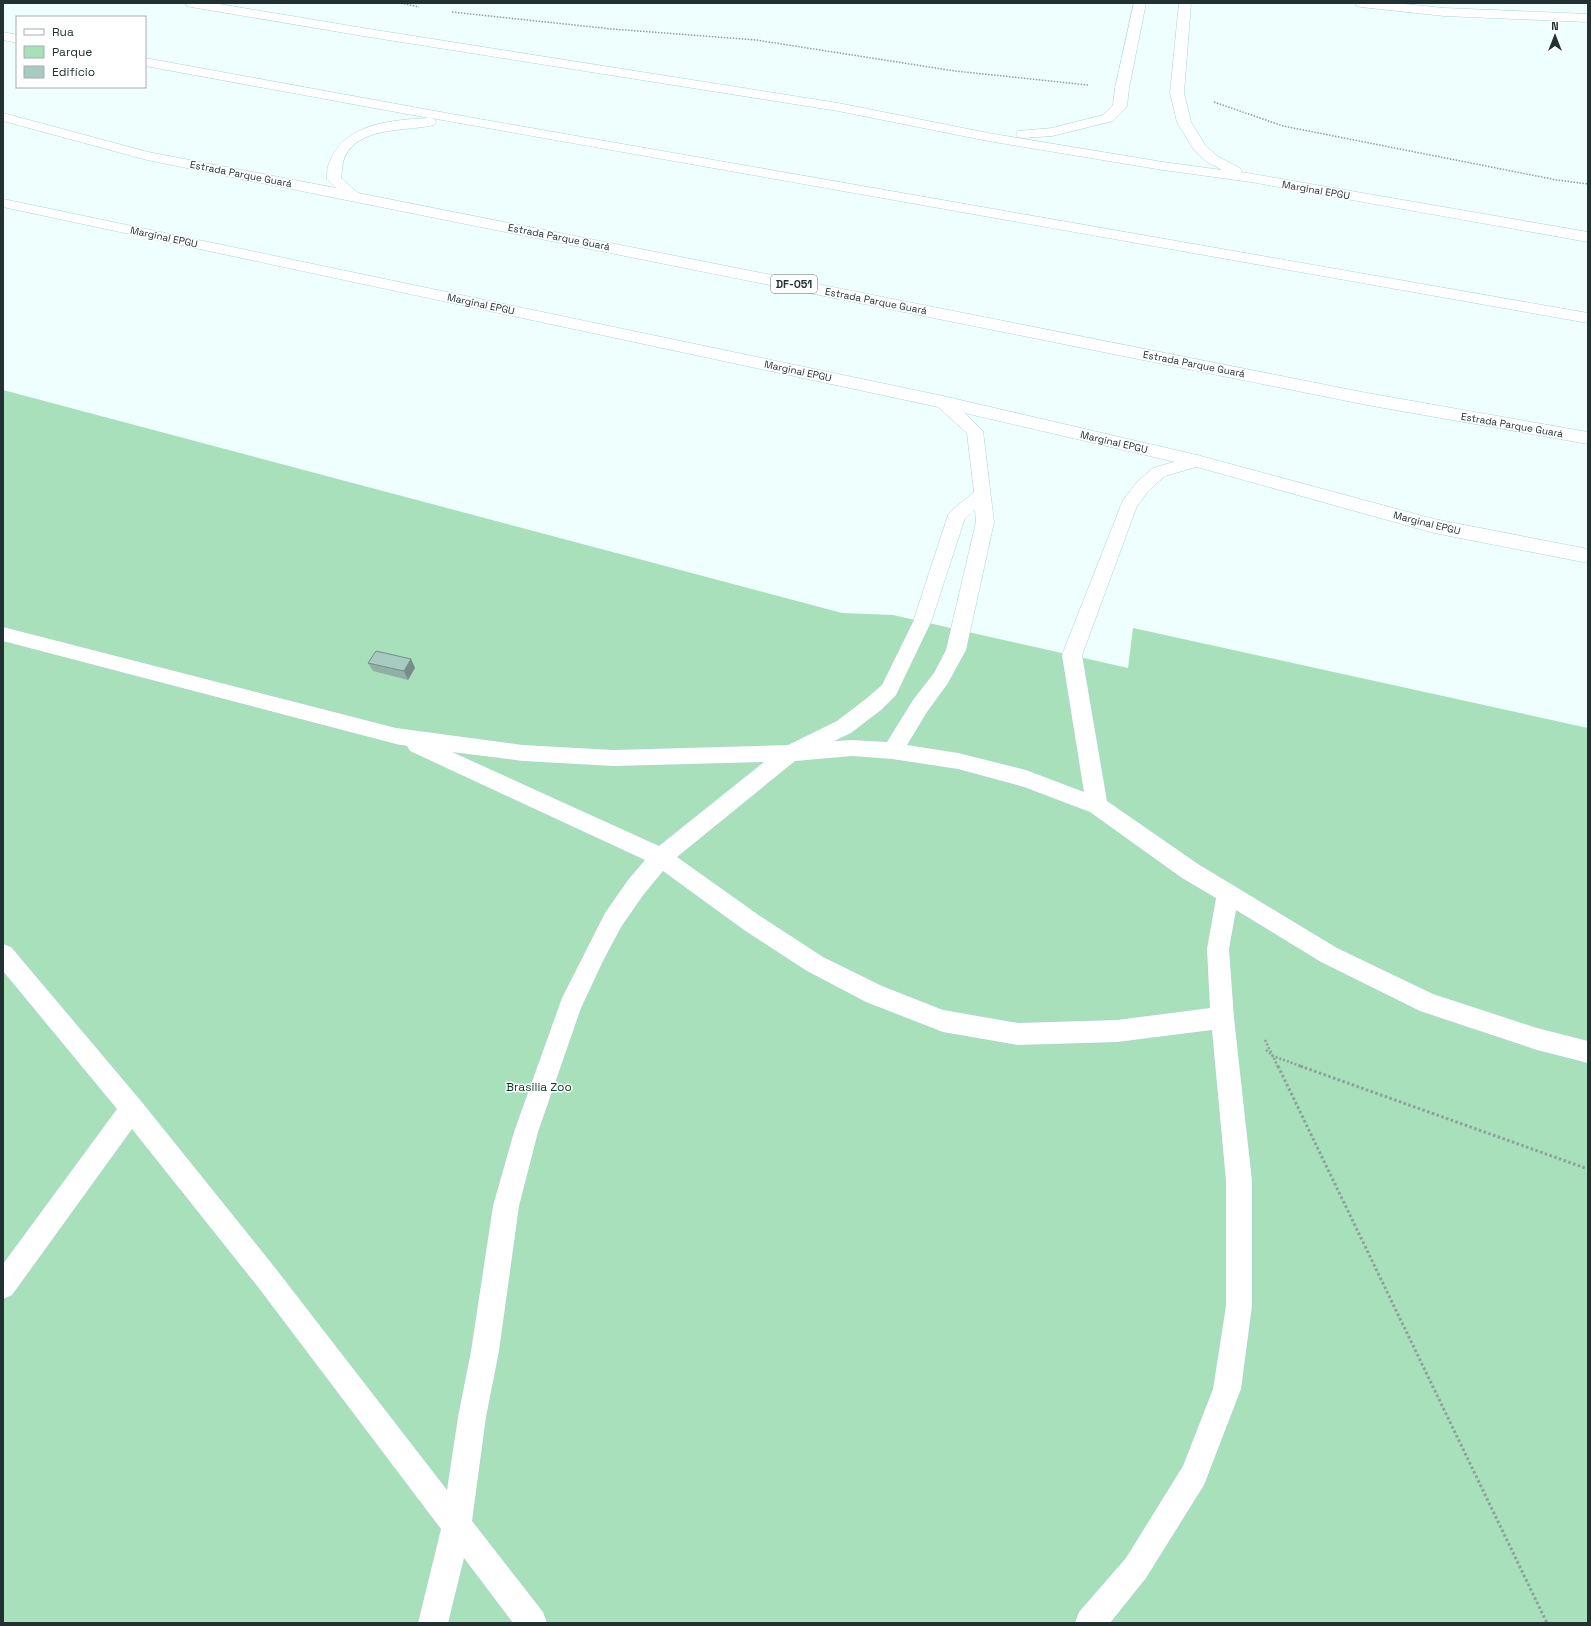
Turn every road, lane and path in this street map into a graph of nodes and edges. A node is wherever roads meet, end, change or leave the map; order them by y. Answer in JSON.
{"nodes":[{"id":1,"x":191,"y":3,"type":"edge"},
{"id":2,"x":401,"y":3,"type":"edge"},
{"id":3,"x":1140,"y":3,"type":"edge"},
{"id":4,"x":1185,"y":3,"type":"edge"},
{"id":5,"x":1361,"y":3,"type":"edge"},
{"id":6,"x":421,"y":7,"type":"dead end"},
{"id":7,"x":450,"y":12,"type":"dead end"},
{"id":8,"x":1588,"y":18,"type":"edge"},
{"id":9,"x":3,"y":36,"type":"edge"},
{"id":10,"x":16,"y":39,"type":"edge"},
{"id":11,"x":146,"y":62,"type":"edge"},
{"id":12,"x":1122,"y":88,"type":"junction"},
{"id":13,"x":1176,"y":93,"type":"junction"},
{"id":14,"x":3,"y":117,"type":"edge"},
{"id":15,"x":468,"y":121,"type":"junction"},
{"id":16,"x":988,"y":137,"type":"junction"},
{"id":17,"x":1251,"y":178,"type":"junction"},
{"id":18,"x":1588,"y":184,"type":"edge"},
{"id":19,"x":353,"y":196,"type":"junction"},
{"id":20,"x":3,"y":203,"type":"edge"},
{"id":21,"x":1588,"y":237,"type":"edge"},
{"id":22,"x":1588,"y":318,"type":"edge"},
{"id":23,"x":943,"y":402,"type":"junction"},
{"id":24,"x":1588,"y":438,"type":"edge"},
{"id":25,"x":1196,"y":461,"type":"junction"},
{"id":26,"x":983,"y":494,"type":"junction"},
{"id":27,"x":1588,"y":556,"type":"edge"},
{"id":28,"x":3,"y":634,"type":"edge"},
{"id":29,"x":396,"y":736,"type":"junction"},
{"id":30,"x":892,"y":751,"type":"junction"},
{"id":31,"x":790,"y":753,"type":"junction"},
{"id":32,"x":1097,"y":806,"type":"junction"},
{"id":33,"x":661,"y":857,"type":"junction"},
{"id":34,"x":1228,"y":894,"type":"junction"},
{"id":35,"x":3,"y":954,"type":"edge"},
{"id":36,"x":1222,"y":1018,"type":"junction"},
{"id":37,"x":1263,"y":1036,"type":"dead end"},
{"id":38,"x":1588,"y":1052,"type":"edge"},
{"id":39,"x":1274,"y":1056,"type":"junction"},
{"id":40,"x":132,"y":1110,"type":"junction"},
{"id":41,"x":1588,"y":1169,"type":"edge"},
{"id":42,"x":3,"y":1286,"type":"edge"},
{"id":43,"x":457,"y":1524,"type":"junction"},
{"id":44,"x":433,"y":1623,"type":"edge"},
{"id":45,"x":532,"y":1623,"type":"edge"},
{"id":46,"x":1090,"y":1623,"type":"edge"},
{"id":47,"x":1547,"y":1623,"type":"edge"}],
"edges":[{"from":1,"to":16,"type":"main road","name":"Marginal EPGU"},
{"from":2,"to":6,"type":"path"},
{"from":3,"to":12,"type":"main road"},
{"from":4,"to":13,"type":"main road"},
{"from":5,"to":8,"type":"main road"},
{"from":7,"to":12,"type":"path"},
{"from":9,"to":10,"type":"main road"},
{"from":11,"to":15,"type":"main road"},
{"from":12,"to":16,"type":"main road"},
{"from":13,"to":17,"type":"main road"},
{"from":13,"to":18,"type":"path"},
{"from":14,"to":19,"type":"main road","name":"Estrada Parque Guará","number":"DF-051"},
{"from":15,"to":19,"type":"main road"},
{"from":15,"to":22,"type":"main road"},
{"from":16,"to":17,"type":"main road","name":"Marginal EPGU"},
{"from":17,"to":21,"type":"main road","name":"Marginal EPGU"},
{"from":19,"to":24,"type":"main road","name":"Estrada Parque Guará","number":"DF-051"},
{"from":20,"to":23,"type":"main road","name":"Marginal EPGU"},
{"from":23,"to":25,"type":"main road","name":"Marginal EPGU"},
{"from":23,"to":26,"type":"lane"},
{"from":25,"to":27,"type":"main road","name":"Marginal EPGU"},
{"from":25,"to":32,"type":"lane"},
{"from":26,"to":30,"type":"lane"},
{"from":26,"to":31,"type":"lane"},
{"from":28,"to":29,"type":"lane"},
{"from":29,"to":31,"type":"lane"},
{"from":29,"to":33,"type":"lane"},
{"from":30,"to":31,"type":"lane"},
{"from":30,"to":32,"type":"lane"},
{"from":31,"to":33,"type":"lane"},
{"from":32,"to":34,"type":"lane"},
{"from":33,"to":36,"type":"lane"},
{"from":33,"to":43,"type":"lane"},
{"from":34,"to":36,"type":"lane"},
{"from":34,"to":38,"type":"lane"},
{"from":35,"to":40,"type":"lane"},
{"from":36,"to":39,"type":"path"},
{"from":36,"to":46,"type":"lane"},
{"from":37,"to":39,"type":"path"},
{"from":39,"to":41,"type":"path"},
{"from":39,"to":47,"type":"path"},
{"from":40,"to":42,"type":"lane"},
{"from":40,"to":43,"type":"lane"},
{"from":43,"to":44,"type":"lane"},
{"from":43,"to":45,"type":"lane"}]}
